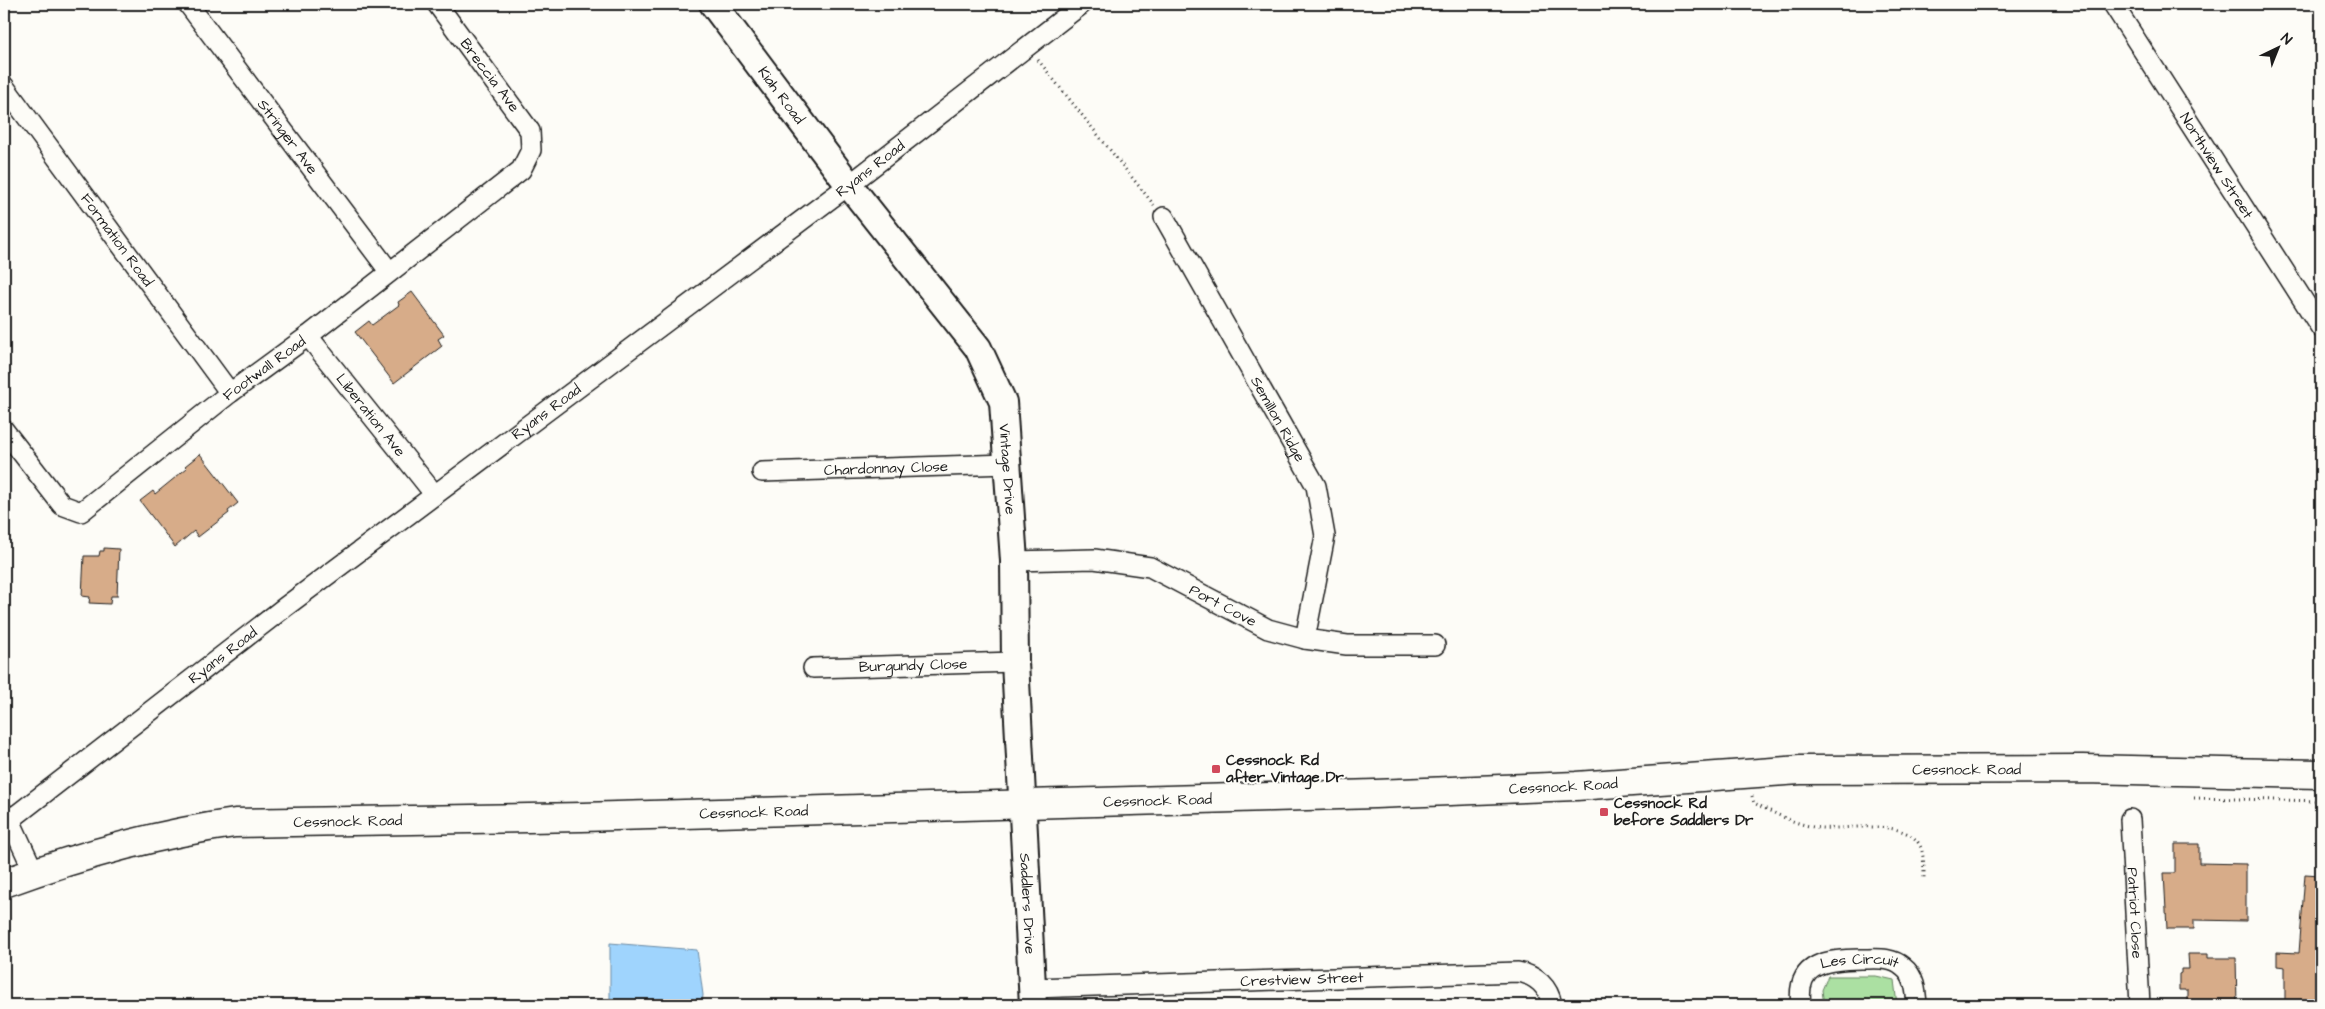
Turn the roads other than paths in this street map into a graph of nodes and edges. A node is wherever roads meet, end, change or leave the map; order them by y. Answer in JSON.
{"nodes":[{"id":1,"x":188,"y":4,"type":"edge"},
{"id":2,"x":437,"y":4,"type":"edge"},
{"id":3,"x":713,"y":4,"type":"edge"},
{"id":4,"x":1082,"y":4,"type":"edge"},
{"id":5,"x":2113,"y":4,"type":"edge"},
{"id":6,"x":4,"y":86,"type":"edge"},
{"id":7,"x":530,"y":150,"type":"joint"},
{"id":8,"x":849,"y":185,"type":"junction"},
{"id":9,"x":1164,"y":217,"type":"road end"},
{"id":10,"x":389,"y":271,"type":"junction"},
{"id":11,"x":2321,"y":328,"type":"edge"},
{"id":12,"x":308,"y":336,"type":"junction"},
{"id":13,"x":230,"y":393,"type":"junction"},
{"id":14,"x":4,"y":430,"type":"edge"},
{"id":15,"x":1008,"y":464,"type":"junction"},
{"id":16,"x":762,"y":472,"type":"dead end"},
{"id":17,"x":434,"y":496,"type":"junction"},
{"id":18,"x":1014,"y":561,"type":"junction"},
{"id":19,"x":1304,"y":639,"type":"junction"},
{"id":20,"x":1435,"y":645,"type":"dead end"},
{"id":21,"x":1015,"y":662,"type":"junction"},
{"id":22,"x":812,"y":668,"type":"dead end"},
{"id":23,"x":2321,"y":774,"type":"edge"},
{"id":24,"x":1022,"y":804,"type":"junction"},
{"id":25,"x":7,"y":816,"type":"edge"},
{"id":26,"x":2130,"y":819,"type":"dead end"},
{"id":27,"x":34,"y":872,"type":"junction"},
{"id":28,"x":4,"y":883,"type":"edge"},
{"id":29,"x":1033,"y":997,"type":"edge"},
{"id":30,"x":1552,"y":1005,"type":"edge"},
{"id":31,"x":1801,"y":1005,"type":"edge"},
{"id":32,"x":1917,"y":1005,"type":"edge"},
{"id":33,"x":2140,"y":1005,"type":"edge"}],
"edges":[{"from":1,"to":10,"type":"street","name":"Stringer Ave"},
{"from":2,"to":7,"type":"street","name":"Breccia Ave"},
{"from":3,"to":8,"type":"street","name":"Kiah Road"},
{"from":4,"to":8,"type":"street","name":"Ryans Road"},
{"from":5,"to":11,"type":"street","name":"Northview Street"},
{"from":6,"to":13,"type":"street","name":"Formation Road"},
{"from":7,"to":10,"type":"street","name":"Footwall Road"},
{"from":8,"to":15,"type":"street","name":"Vintage Drive"},
{"from":8,"to":17,"type":"street","name":"Ryans Road"},
{"from":9,"to":19,"type":"street","name":"Semillon Ridge"},
{"from":10,"to":12,"type":"street","name":"Footwall Road"},
{"from":12,"to":13,"type":"street","name":"Footwall Road"},
{"from":12,"to":17,"type":"street","name":"Liberation Ave"},
{"from":13,"to":14,"type":"street","name":"Footwall Road"},
{"from":15,"to":16,"type":"street","name":"Chardonnay Close"},
{"from":15,"to":18,"type":"street","name":"Vintage Drive"},
{"from":17,"to":25,"type":"street","name":"Ryans Road"},
{"from":18,"to":19,"type":"street","name":"Port Cove"},
{"from":18,"to":21,"type":"street","name":"Vintage Drive"},
{"from":19,"to":20,"type":"street","name":"Port Cove"},
{"from":21,"to":22,"type":"street","name":"Burgundy Close"},
{"from":21,"to":24,"type":"street","name":"Vintage Drive"},
{"from":23,"to":24,"type":"main road","name":"Cessnock Road"},
{"from":24,"to":27,"type":"main road","name":"Cessnock Road"},
{"from":24,"to":29,"type":"street","name":"Saddlers Drive"},
{"from":25,"to":27,"type":"street"},
{"from":26,"to":33,"type":"street","name":"Patriot Close"},
{"from":27,"to":28,"type":"main road","name":"Cessnock Road"},
{"from":29,"to":30,"type":"street","name":"Crestview Street"},
{"from":31,"to":32,"type":"street","name":"Les Circuit"}]}
